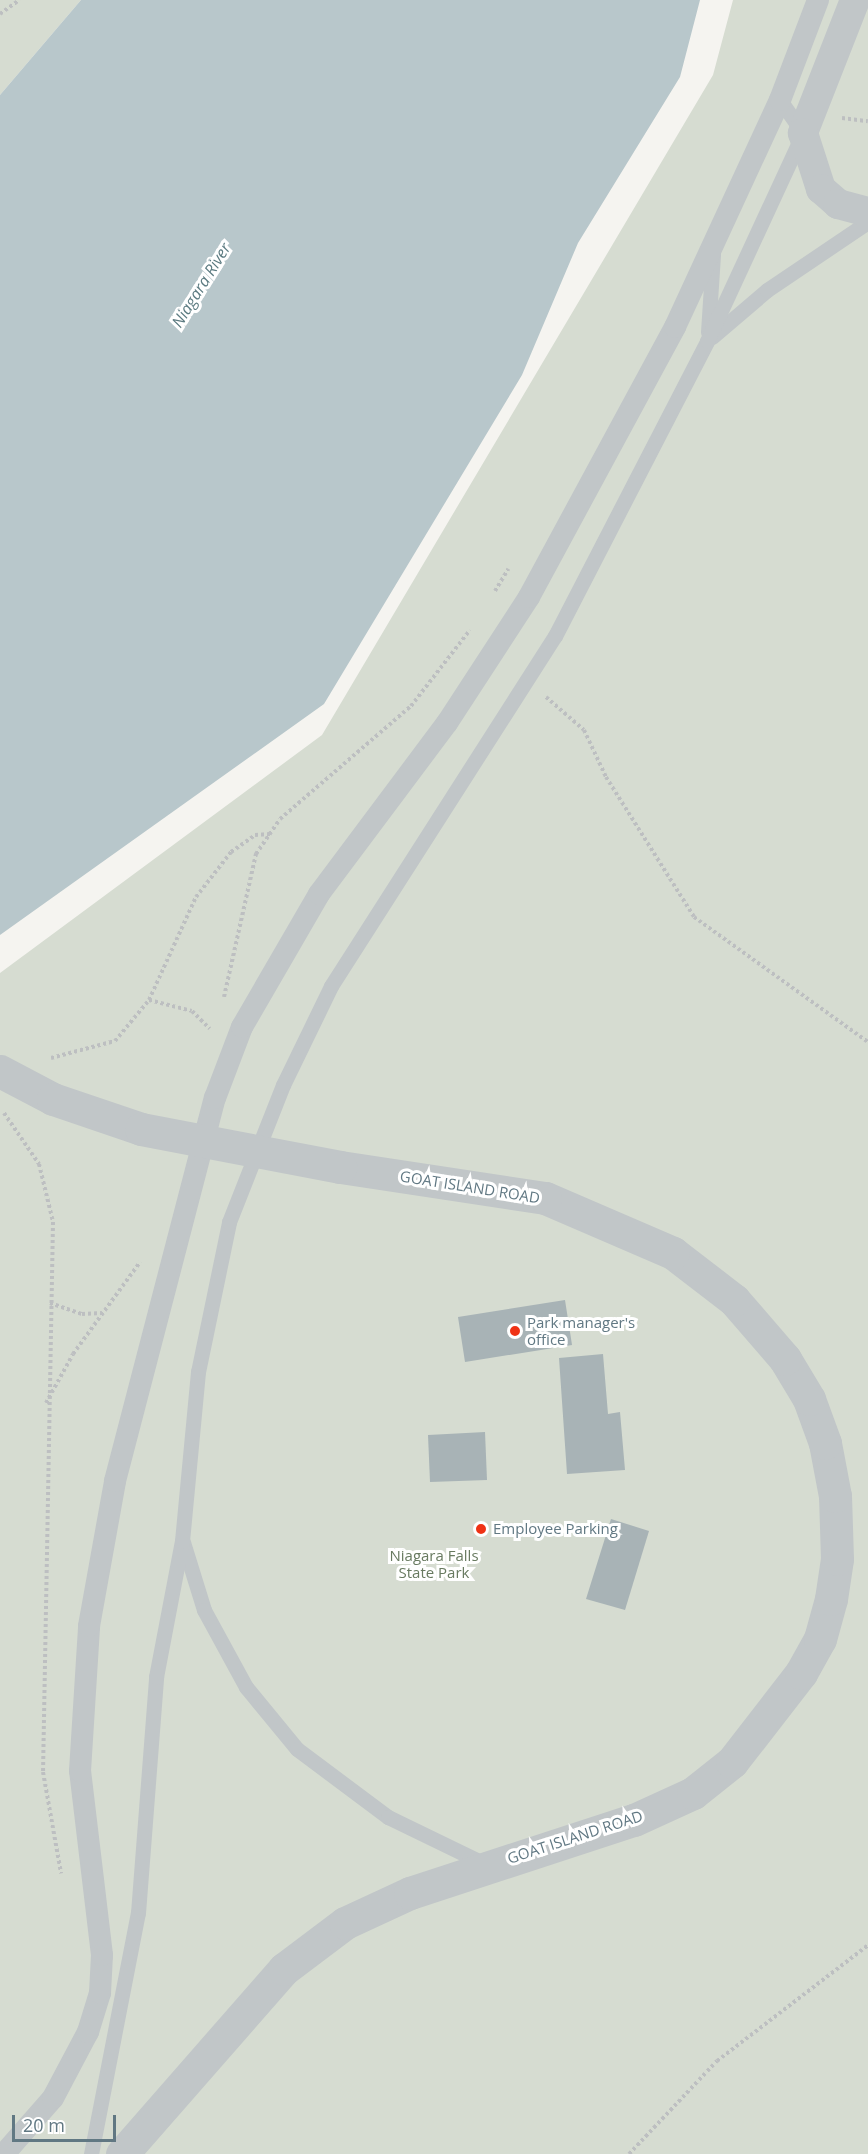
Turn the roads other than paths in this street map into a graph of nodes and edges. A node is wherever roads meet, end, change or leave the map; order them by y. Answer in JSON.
{"nodes":[{"id":1,"x":818,"y":0,"type":"edge"},
{"id":2,"x":855,"y":0,"type":"edge"},
{"id":3,"x":780,"y":100,"type":"junction"},
{"id":4,"x":802,"y":133,"type":"junction"},
{"id":5,"x":868,"y":212,"type":"edge"},
{"id":6,"x":868,"y":222,"type":"edge"},
{"id":7,"x":714,"y":242,"type":"junction"},
{"id":8,"x":707,"y":341,"type":"junction"},
{"id":9,"x":0,"y":1071,"type":"edge"},
{"id":10,"x":182,"y":1541,"type":"junction"},
{"id":11,"x":487,"y":1864,"type":"junction"},
{"id":12,"x":186,"y":2078,"type":"junction"},
{"id":13,"x":4,"y":2154,"type":"edge"},
{"id":14,"x":91,"y":2154,"type":"edge"},
{"id":15,"x":122,"y":2154,"type":"edge"},
{"id":16,"x":154,"y":2154,"type":"edge"}],
"edges":[{"from":1,"to":3,"type":"street"},
{"from":2,"to":4,"type":"street"},
{"from":3,"to":4,"type":"lane"},
{"from":3,"to":7,"type":"street"},
{"from":4,"to":5,"type":"street"},
{"from":4,"to":8,"type":"lane"},
{"from":6,"to":8,"type":"lane"},
{"from":7,"to":8,"type":"lane"},
{"from":7,"to":13,"type":"street"},
{"from":8,"to":10,"type":"lane"},
{"from":9,"to":11,"type":"street","name":"GOAT ISLAND ROAD","bridge":true},
{"from":10,"to":11,"type":"lane"},
{"from":10,"to":14,"type":"lane"},
{"from":11,"to":12,"type":"street","name":"GOAT ISLAND ROAD"},
{"from":12,"to":15,"type":"street","name":"GOAT ISLAND ROAD"},
{"from":12,"to":16,"type":"street","name":"GOAT ISLAND ROAD"}]}
